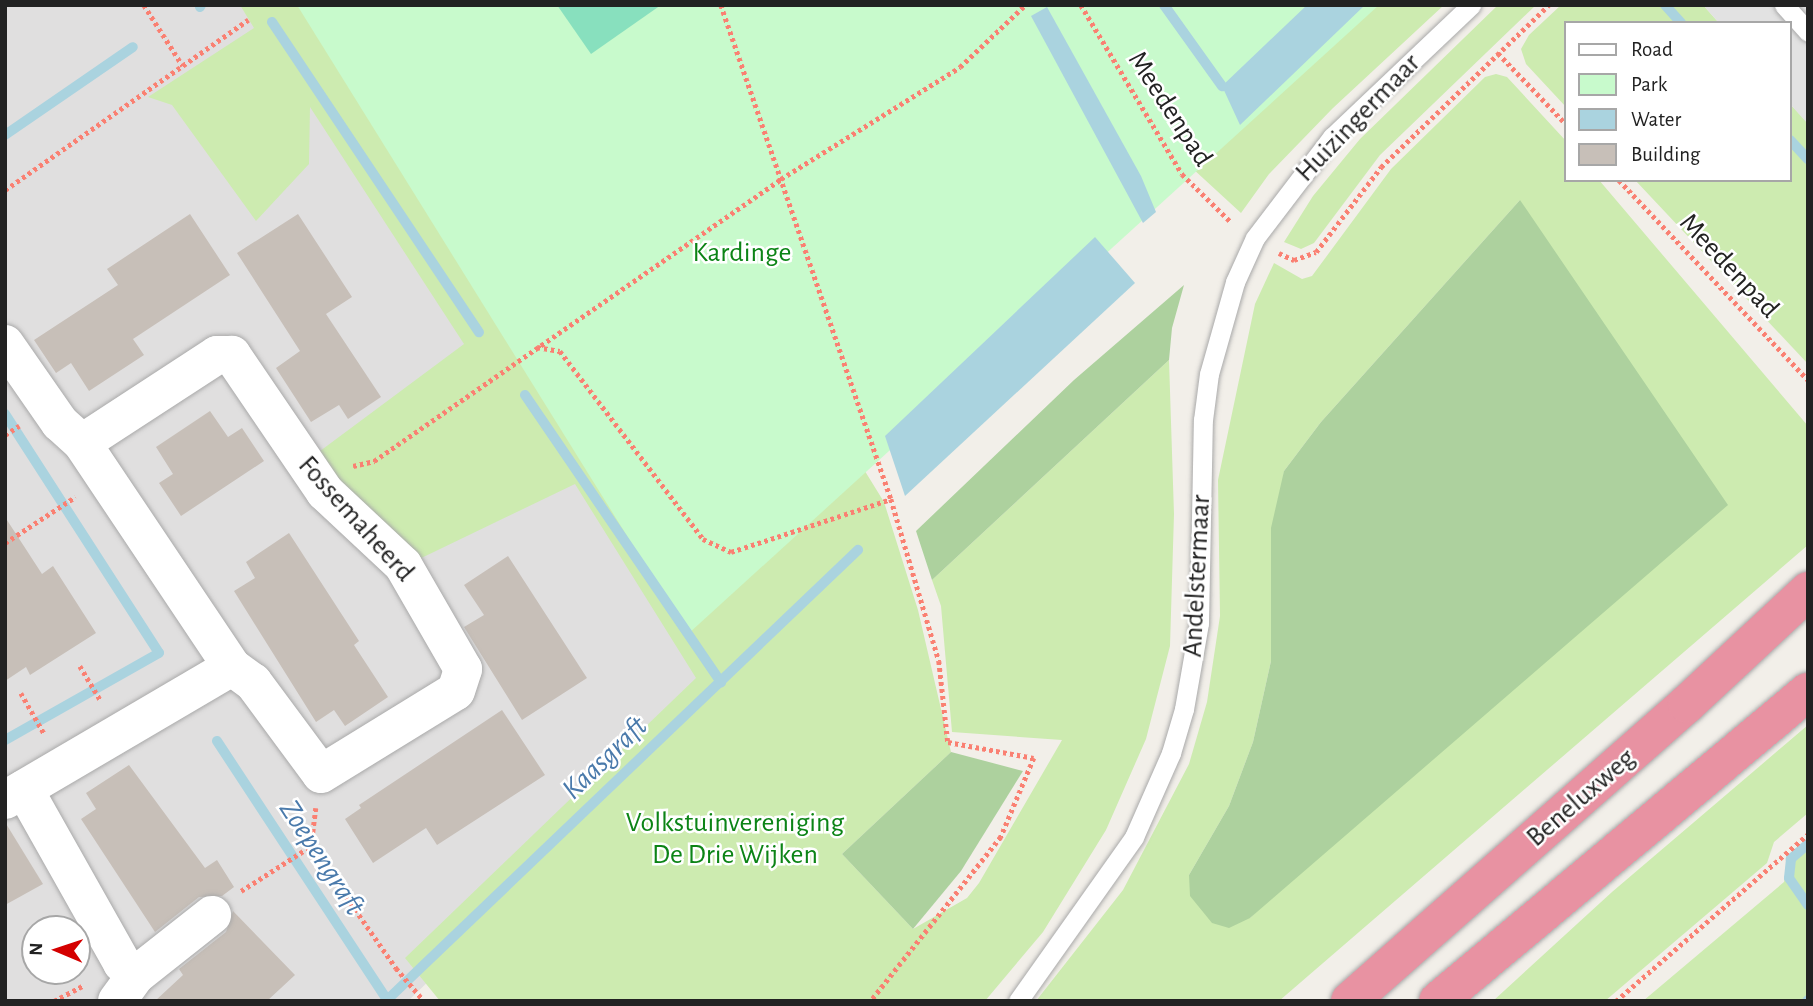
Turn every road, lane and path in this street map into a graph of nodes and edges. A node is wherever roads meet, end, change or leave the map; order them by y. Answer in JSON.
{"nodes":[{"id":1,"x":144,"y":5,"type":"edge"},
{"id":2,"x":721,"y":5,"type":"edge"},
{"id":3,"x":1026,"y":5,"type":"edge"},
{"id":4,"x":1081,"y":5,"type":"edge"},
{"id":5,"x":1471,"y":5,"type":"edge"},
{"id":6,"x":1549,"y":5,"type":"edge"},
{"id":7,"x":1784,"y":5,"type":"edge"},
{"id":8,"x":248,"y":20,"type":"dead end"},
{"id":9,"x":1808,"y":32,"type":"edge"},
{"id":10,"x":1498,"y":53,"type":"junction"},
{"id":11,"x":183,"y":66,"type":"junction"},
{"id":12,"x":1564,"y":122,"type":"edge"},
{"id":13,"x":780,"y":179,"type":"junction"},
{"id":14,"x":1621,"y":182,"type":"edge"},
{"id":15,"x":5,"y":190,"type":"edge"},
{"id":16,"x":1255,"y":238,"type":"junction"},
{"id":17,"x":5,"y":344,"type":"edge"},
{"id":18,"x":536,"y":347,"type":"junction"},
{"id":19,"x":1808,"y":380,"type":"edge"},
{"id":20,"x":82,"y":443,"type":"junction"},
{"id":21,"x":312,"y":475,"type":"junction"},
{"id":22,"x":83,"y":492,"type":"dead end"},
{"id":23,"x":891,"y":499,"type":"junction"},
{"id":24,"x":5,"y":543,"type":"edge"},
{"id":25,"x":1808,"y":591,"type":"edge"},
{"id":26,"x":80,"y":666,"type":"dead end"},
{"id":27,"x":232,"y":667,"type":"junction"},
{"id":28,"x":1808,"y":692,"type":"edge"},
{"id":29,"x":22,"y":693,"type":"dead end"},
{"id":30,"x":108,"y":712,"type":"dead end"},
{"id":31,"x":51,"y":746,"type":"dead end"},
{"id":32,"x":321,"y":774,"type":"junction"},
{"id":33,"x":15,"y":794,"type":"edge"},
{"id":34,"x":1808,"y":834,"type":"edge"},
{"id":35,"x":311,"y":846,"type":"junction"},
{"id":36,"x":275,"y":868,"type":"dead end"},
{"id":37,"x":212,"y":915,"type":"dead end"},
{"id":38,"x":127,"y":988,"type":"edge"},
{"id":39,"x":425,"y":1001,"type":"edge"},
{"id":40,"x":871,"y":1001,"type":"edge"},
{"id":41,"x":1018,"y":1001,"type":"edge"},
{"id":42,"x":1350,"y":1001,"type":"edge"},
{"id":43,"x":1438,"y":1001,"type":"edge"},
{"id":44,"x":1616,"y":1001,"type":"edge"}],
"edges":[{"from":1,"to":11,"type":"path"},
{"from":2,"to":13,"type":"path"},
{"from":3,"to":13,"type":"path"},
{"from":4,"to":16,"type":"path","name":"Meedenpad"},
{"from":5,"to":16,"type":"lane","name":"Huizingermaar"},
{"from":6,"to":10,"type":"path"},
{"from":7,"to":9,"type":"lane"},
{"from":8,"to":11,"type":"path"},
{"from":10,"to":12,"type":"path"},
{"from":10,"to":16,"type":"path","name":"Meedenpad"},
{"from":11,"to":15,"type":"path"},
{"from":13,"to":18,"type":"path"},
{"from":13,"to":23,"type":"path"},
{"from":14,"to":19,"type":"path","name":"Meedenpad"},
{"from":16,"to":41,"type":"lane","name":"Andelstermaar"},
{"from":17,"to":20,"type":"street"},
{"from":18,"to":21,"type":"path"},
{"from":18,"to":23,"type":"path"},
{"from":20,"to":21,"type":"street","name":"Fossemaheerd"},
{"from":20,"to":27,"type":"street"},
{"from":21,"to":32,"type":"street","name":"Fossemaheerd"},
{"from":22,"to":24,"type":"path"},
{"from":23,"to":40,"type":"path"},
{"from":25,"to":42,"type":"highway","name":"Beneluxweg"},
{"from":26,"to":30,"type":"path"},
{"from":27,"to":32,"type":"street"},
{"from":27,"to":33,"type":"street"},
{"from":28,"to":43,"type":"highway"},
{"from":29,"to":31,"type":"path"},
{"from":32,"to":35,"type":"path"},
{"from":33,"to":38,"type":"street"},
{"from":34,"to":44,"type":"path"},
{"from":35,"to":36,"type":"path"},
{"from":35,"to":39,"type":"path"},
{"from":37,"to":38,"type":"street"}]}
